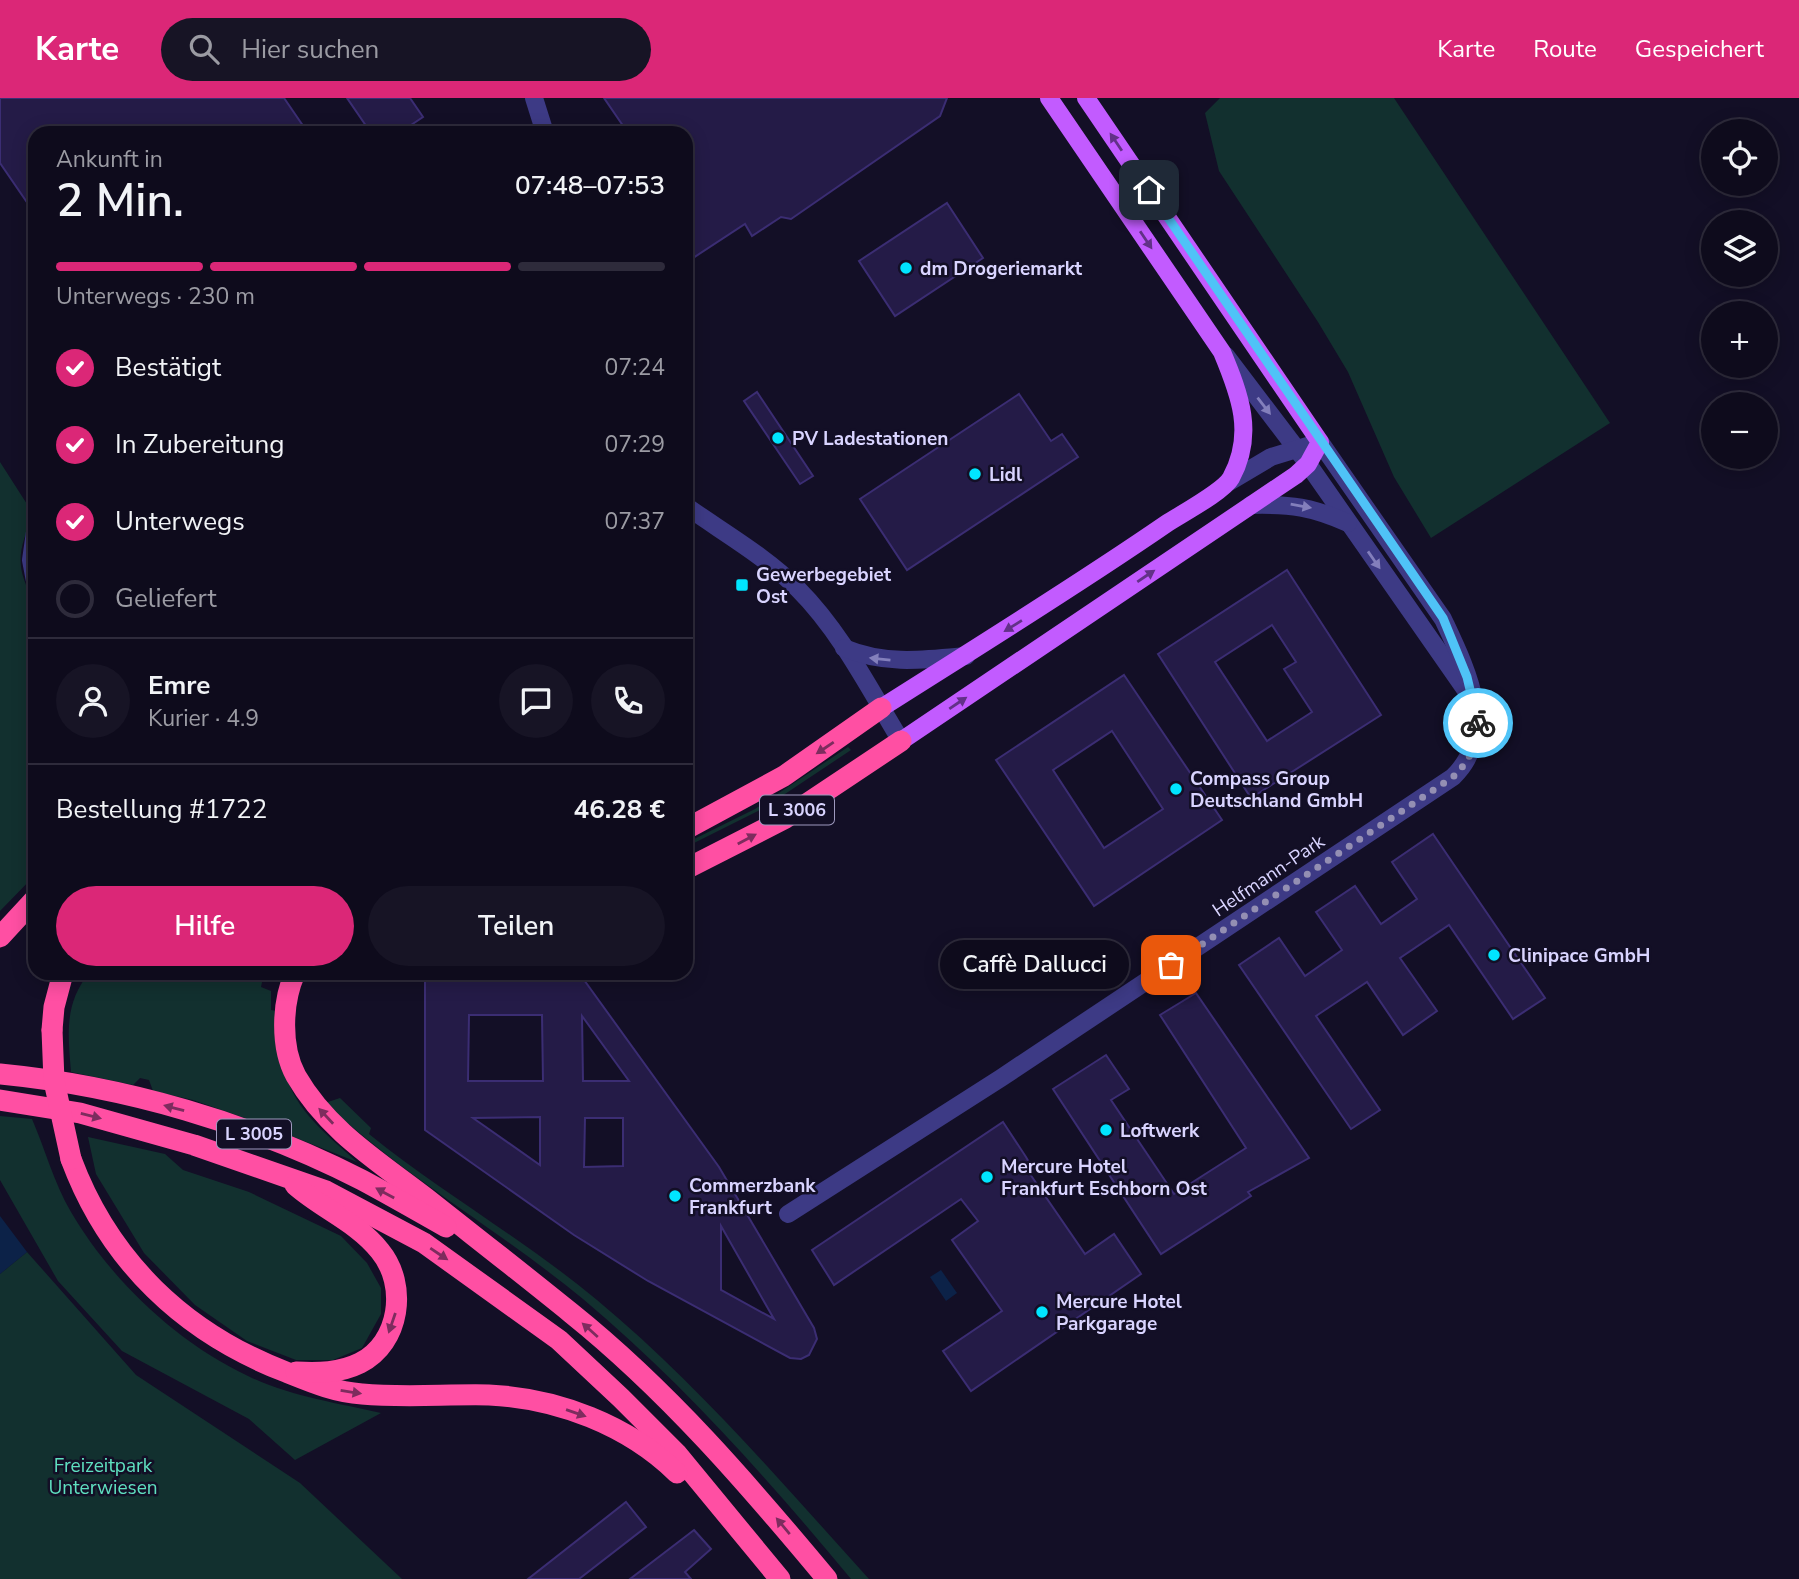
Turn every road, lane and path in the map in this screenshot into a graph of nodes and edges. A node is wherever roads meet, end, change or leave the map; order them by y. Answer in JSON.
{"nodes":[{"id":1,"x":534,"y":98,"type":"edge"},
{"id":2,"x":1049,"y":98,"type":"edge"},
{"id":3,"x":1086,"y":98,"type":"edge"},
{"id":4,"x":543,"y":126,"type":"edge"},
{"id":5,"x":1223,"y":352,"type":"junction"},
{"id":6,"x":1320,"y":442,"type":"junction"},
{"id":7,"x":1297,"y":449,"type":"junction"},
{"id":8,"x":1308,"y":464,"type":"junction"},
{"id":9,"x":1229,"y":482,"type":"junction"},
{"id":10,"x":1251,"y":505,"type":"junction"},
{"id":11,"x":693,"y":511,"type":"edge"},
{"id":12,"x":1348,"y":523,"type":"junction"},
{"id":13,"x":844,"y":648,"type":"junction"},
{"id":14,"x":965,"y":656,"type":"junction"},
{"id":15,"x":1474,"y":700,"type":"junction"},
{"id":16,"x":881,"y":708,"type":"junction"},
{"id":17,"x":901,"y":741,"type":"junction"},
{"id":18,"x":693,"y":825,"type":"edge"},
{"id":19,"x":693,"y":865,"type":"edge"},
{"id":20,"x":28,"y":907,"type":"edge"},
{"id":21,"x":0,"y":937,"type":"edge"},
{"id":22,"x":61,"y":980,"type":"edge"},
{"id":23,"x":292,"y":980,"type":"edge"},
{"id":24,"x":0,"y":1074,"type":"edge"},
{"id":25,"x":0,"y":1100,"type":"edge"},
{"id":26,"x":291,"y":1181,"type":"junction"},
{"id":27,"x":788,"y":1214,"type":"dead end"},
{"id":28,"x":488,"y":1249,"type":"junction"},
{"id":29,"x":286,"y":1372,"type":"junction"},
{"id":30,"x":754,"y":1547,"type":"junction"},
{"id":31,"x":780,"y":1579,"type":"edge"},
{"id":32,"x":827,"y":1579,"type":"edge"}],
"edges":[{"from":1,"to":4,"type":"street"},
{"from":2,"to":5,"type":"main road","one_way":true},
{"from":6,"to":3,"type":"main road","one_way":true},
{"from":5,"to":7,"type":"street","name":"Helfmann-Park","one_way":true},
{"from":5,"to":9,"type":"main road"},
{"from":6,"to":7,"type":"street"},
{"from":6,"to":8,"type":"main road","number":"L 3006"},
{"from":6,"to":15,"type":"street","name":"Helfmann-Park"},
{"from":7,"to":8,"type":"street","name":"Helfmann-Park"},
{"from":7,"to":9,"type":"street"},
{"from":8,"to":10,"type":"main road","number":"L 3006"},
{"from":8,"to":12,"type":"street","name":"Helfmann-Park"},
{"from":9,"to":14,"type":"main road","number":"L 3006","one_way":true},
{"from":10,"to":12,"type":"street","one_way":true},
{"from":17,"to":10,"type":"main road","number":"L 3006","one_way":true},
{"from":11,"to":13,"type":"street"},
{"from":12,"to":15,"type":"street","name":"Helfmann-Park","one_way":true},
{"from":14,"to":13,"type":"street","one_way":true},
{"from":13,"to":16,"type":"street"},
{"from":14,"to":16,"type":"main road","number":"L 3006"},
{"from":15,"to":27,"type":"street","name":"Helfmann-Park"},
{"from":16,"to":17,"type":"street"},
{"from":16,"to":18,"type":"highway","number":"L 3006","one_way":true},
{"from":19,"to":17,"type":"highway","number":"L 3006","one_way":true},
{"from":20,"to":21,"type":"highway"},
{"from":22,"to":29,"type":"highway","bridge":true},
{"from":28,"to":23,"type":"highway","one_way":true},
{"from":28,"to":24,"type":"highway","number":"L 3005","one_way":true},
{"from":25,"to":26,"type":"highway","number":"L 3005","one_way":true},
{"from":26,"to":29,"type":"highway","one_way":true},
{"from":26,"to":30,"type":"highway","number":"L 3005","one_way":true},
{"from":32,"to":28,"type":"highway","number":"L 3005","one_way":true},
{"from":29,"to":30,"type":"highway","one_way":true},
{"from":30,"to":31,"type":"highway","number":"L 3005"}]}
